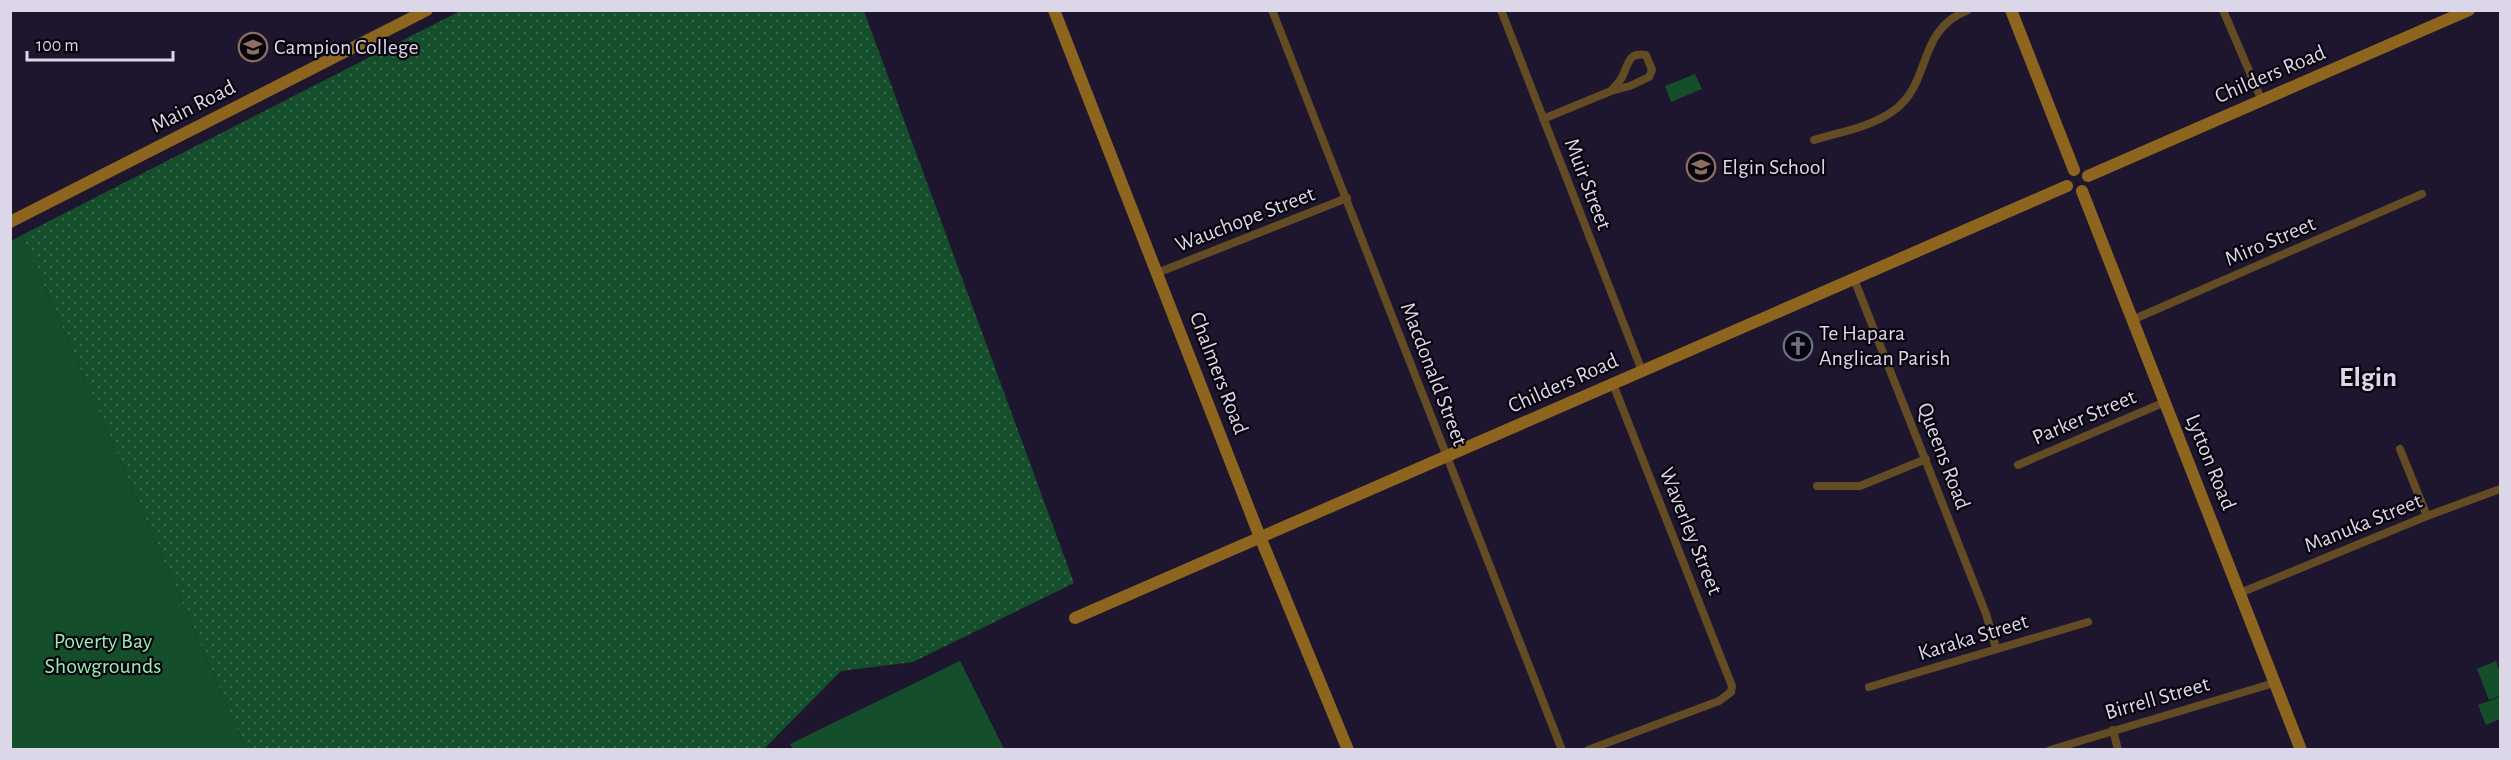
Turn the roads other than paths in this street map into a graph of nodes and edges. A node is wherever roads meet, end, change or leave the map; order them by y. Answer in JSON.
{"nodes":[{"id":1,"x":427,"y":10,"type":"edge"},
{"id":2,"x":1054,"y":10,"type":"edge"},
{"id":3,"x":1272,"y":10,"type":"edge"},
{"id":4,"x":1501,"y":10,"type":"edge"},
{"id":5,"x":1968,"y":10,"type":"edge"},
{"id":6,"x":2011,"y":10,"type":"edge"},
{"id":7,"x":2223,"y":10,"type":"edge"},
{"id":8,"x":2469,"y":10,"type":"edge"},
{"id":9,"x":1611,"y":91,"type":"junction"},
{"id":10,"x":2262,"y":101,"type":"junction"},
{"id":11,"x":1544,"y":119,"type":"junction"},
{"id":12,"x":1814,"y":140,"type":"dead end"},
{"id":13,"x":2074,"y":170,"type":"junction"},
{"id":14,"x":2088,"y":176,"type":"junction"},
{"id":15,"x":2067,"y":186,"type":"junction"},
{"id":16,"x":2082,"y":191,"type":"junction"},
{"id":17,"x":2422,"y":194,"type":"dead end"},
{"id":18,"x":1347,"y":198,"type":"junction"},
{"id":19,"x":10,"y":222,"type":"edge"},
{"id":20,"x":1157,"y":273,"type":"junction"},
{"id":21,"x":1854,"y":279,"type":"junction"},
{"id":22,"x":2132,"y":320,"type":"junction"},
{"id":23,"x":1642,"y":371,"type":"junction"},
{"id":24,"x":1613,"y":384,"type":"junction"},
{"id":25,"x":2164,"y":402,"type":"junction"},
{"id":26,"x":2400,"y":449,"type":"dead end"},
{"id":27,"x":1447,"y":457,"type":"junction"},
{"id":28,"x":1926,"y":459,"type":"junction"},
{"id":29,"x":2018,"y":465,"type":"dead end"},
{"id":30,"x":1817,"y":486,"type":"dead end"},
{"id":31,"x":2500,"y":489,"type":"edge"},
{"id":32,"x":2427,"y":516,"type":"junction"},
{"id":33,"x":1261,"y":538,"type":"junction"},
{"id":34,"x":2240,"y":593,"type":"junction"},
{"id":35,"x":1075,"y":618,"type":"dead end"},
{"id":36,"x":2088,"y":622,"type":"dead end"},
{"id":37,"x":1996,"y":648,"type":"junction"},
{"id":38,"x":2274,"y":683,"type":"junction"},
{"id":39,"x":1869,"y":687,"type":"dead end"},
{"id":40,"x":2113,"y":730,"type":"junction"},
{"id":41,"x":1348,"y":750,"type":"edge"},
{"id":42,"x":1562,"y":750,"type":"edge"},
{"id":43,"x":1588,"y":750,"type":"edge"},
{"id":44,"x":2050,"y":750,"type":"edge"},
{"id":45,"x":2118,"y":750,"type":"edge"},
{"id":46,"x":2301,"y":750,"type":"edge"}],
"edges":[{"from":1,"to":19,"type":"street","name":"Main Road"},
{"from":2,"to":20,"type":"street","name":"Chalmers Road"},
{"from":3,"to":18,"type":"street","name":"Macdonald Street"},
{"from":4,"to":11,"type":"street","name":"Muir Street"},
{"from":5,"to":12,"type":"street"},
{"from":6,"to":13,"type":"street"},
{"from":7,"to":10,"type":"street"},
{"from":8,"to":10,"type":"street","name":"Childers Road"},
{"from":9,"to":9,"type":"street"},
{"from":9,"to":11,"type":"street"},
{"from":10,"to":14,"type":"street","name":"Childers Road"},
{"from":11,"to":23,"type":"street","name":"Muir Street"},
{"from":13,"to":14,"type":"street"},
{"from":13,"to":15,"type":"street"},
{"from":14,"to":16,"type":"street"},
{"from":15,"to":16,"type":"street"},
{"from":15,"to":21,"type":"street","name":"Childers Road"},
{"from":16,"to":22,"type":"street","name":"Lytton Road"},
{"from":17,"to":22,"type":"street","name":"Miro Street"},
{"from":18,"to":20,"type":"street","name":"Wauchope Street"},
{"from":18,"to":27,"type":"street","name":"Macdonald Street"},
{"from":20,"to":33,"type":"street","name":"Chalmers Road"},
{"from":21,"to":23,"type":"street","name":"Childers Road"},
{"from":21,"to":28,"type":"street","name":"Queens Road"},
{"from":22,"to":25,"type":"street","name":"Lytton Road"},
{"from":23,"to":24,"type":"street","name":"Childers Road"},
{"from":24,"to":27,"type":"street","name":"Childers Road"},
{"from":24,"to":43,"type":"street","name":"Waverley Street"},
{"from":25,"to":29,"type":"street","name":"Parker Street"},
{"from":25,"to":34,"type":"street","name":"Lytton Road"},
{"from":26,"to":32,"type":"street"},
{"from":27,"to":33,"type":"street","name":"Childers Road"},
{"from":27,"to":42,"type":"street","name":"Macdonald Street"},
{"from":28,"to":30,"type":"street"},
{"from":28,"to":37,"type":"street","name":"Queens Road"},
{"from":31,"to":32,"type":"street","name":"Manuka Street"},
{"from":32,"to":34,"type":"street","name":"Manuka Street"},
{"from":33,"to":35,"type":"street","name":"Childers Road"},
{"from":33,"to":41,"type":"street","name":"Chalmers Road"},
{"from":34,"to":38,"type":"street","name":"Lytton Road"},
{"from":36,"to":37,"type":"street","name":"Karaka Street"},
{"from":37,"to":39,"type":"street","name":"Karaka Street"},
{"from":38,"to":40,"type":"street","name":"Birrell Street"},
{"from":38,"to":46,"type":"street","name":"Lytton Road"},
{"from":40,"to":44,"type":"street","name":"Birrell Street"},
{"from":40,"to":45,"type":"street"}]}
